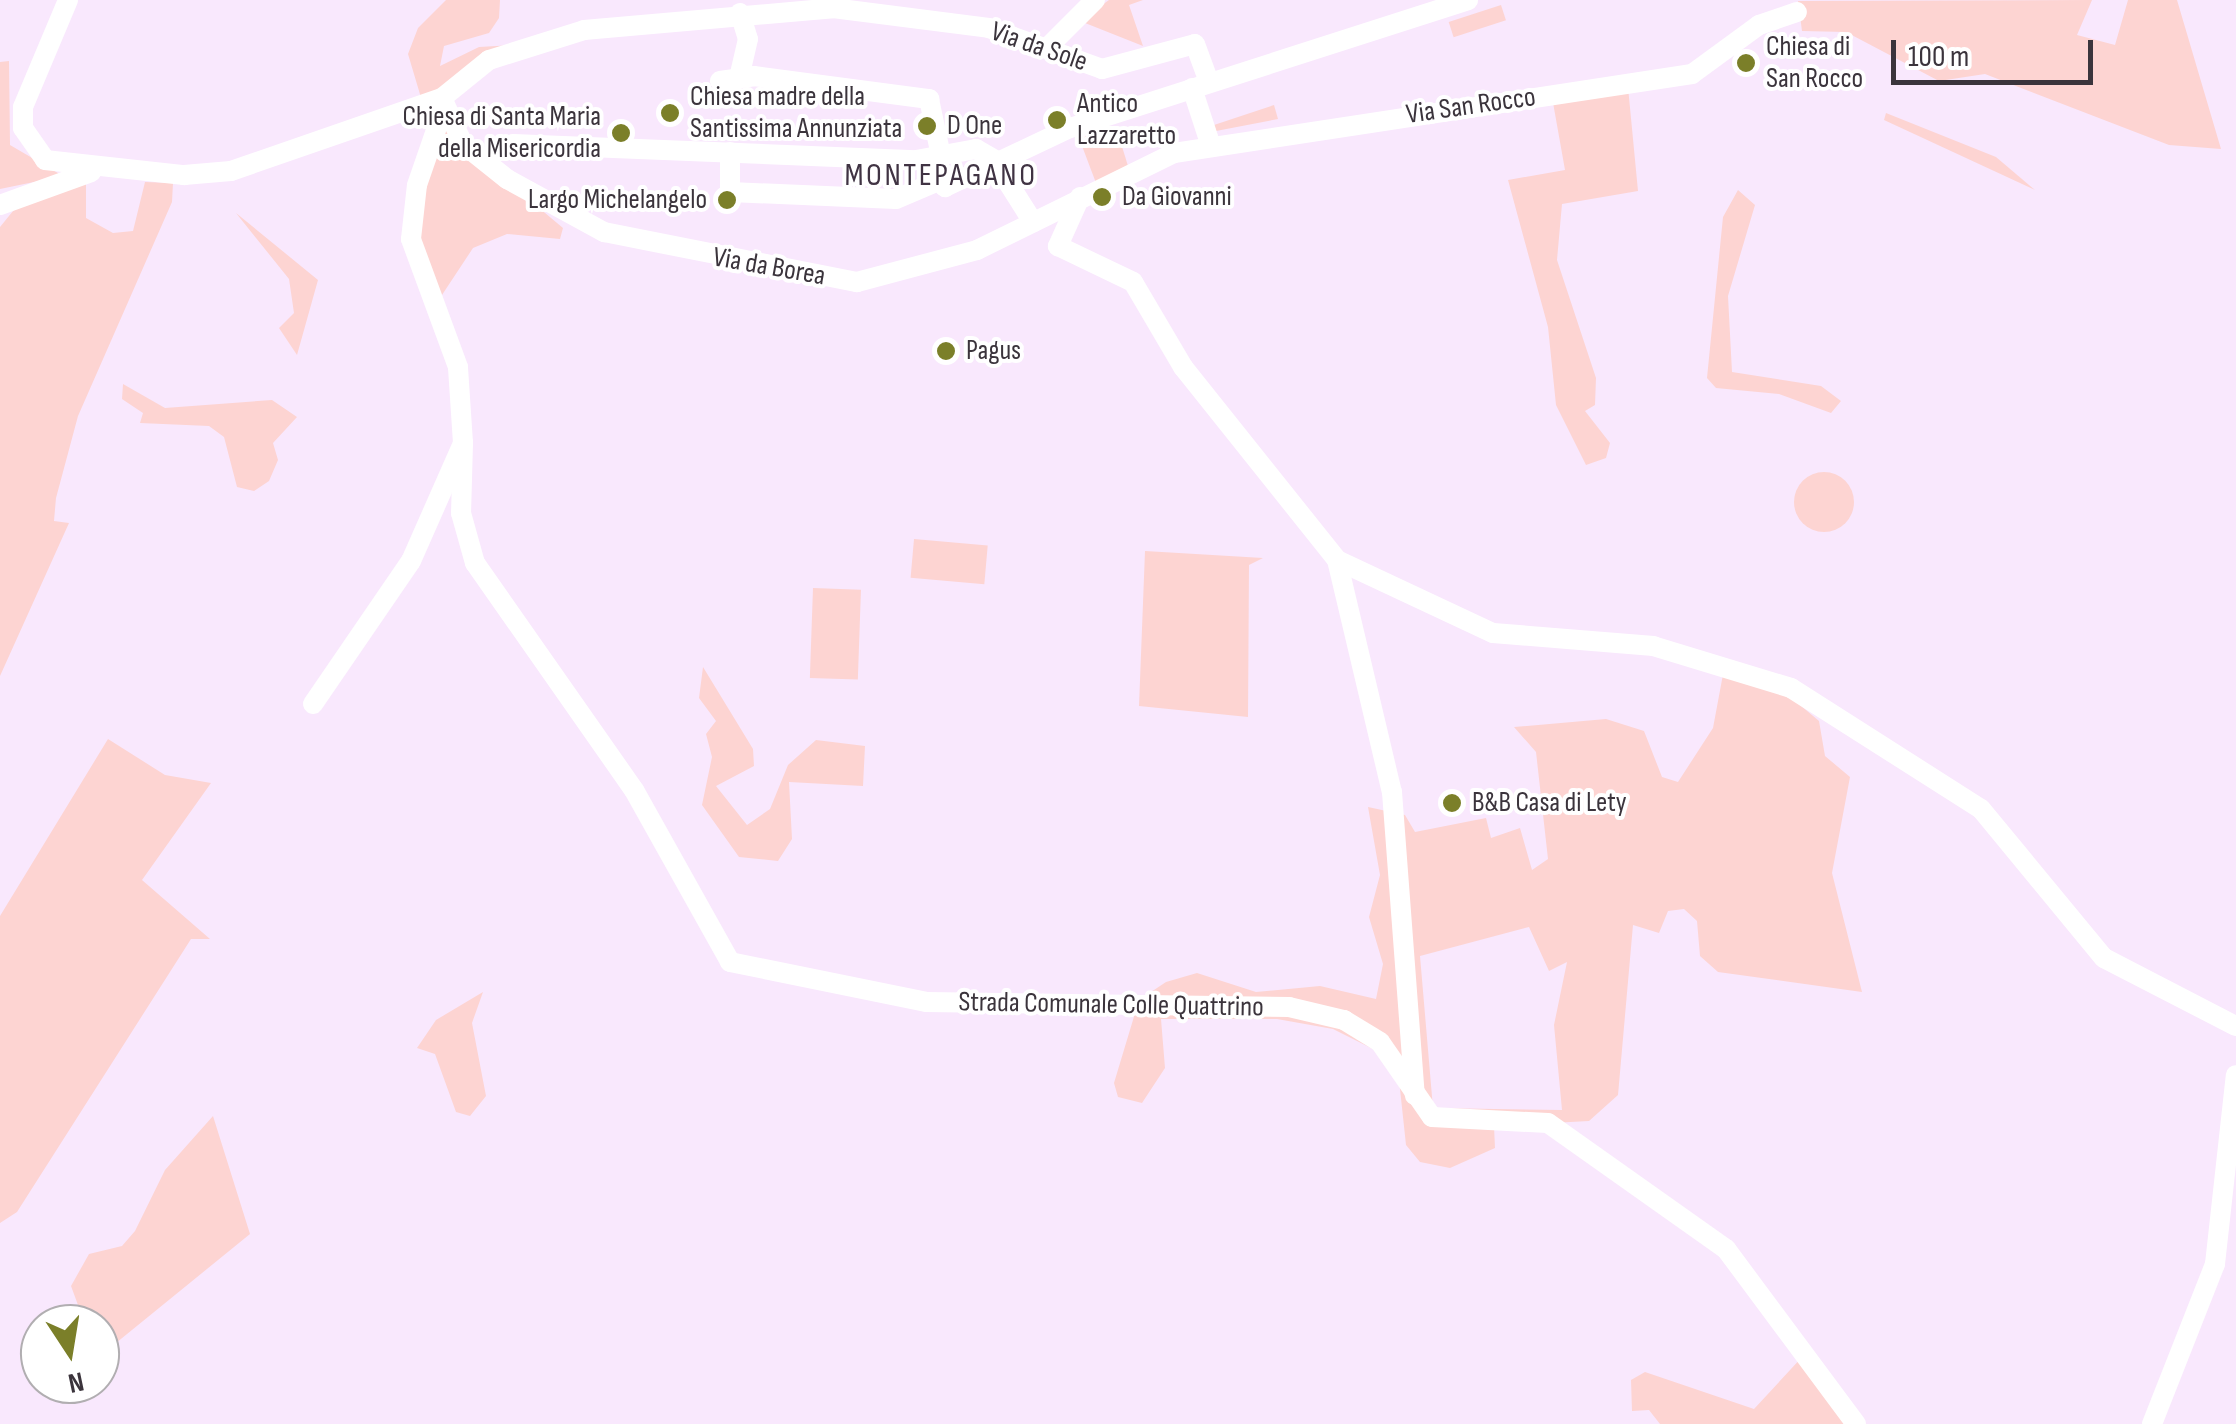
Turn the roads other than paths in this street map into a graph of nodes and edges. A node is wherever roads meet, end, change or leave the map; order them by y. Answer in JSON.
{"nodes":[{"id":1,"x":68,"y":0,"type":"edge"},
{"id":2,"x":1095,"y":0,"type":"edge"},
{"id":3,"x":1468,"y":0,"type":"edge"},
{"id":4,"x":1786,"y":9,"type":"edge"},
{"id":5,"x":740,"y":13,"type":"junction"},
{"id":6,"x":1049,"y":46,"type":"junction"},
{"id":7,"x":1200,"y":85,"type":"junction"},
{"id":8,"x":442,"y":104,"type":"junction"},
{"id":9,"x":1210,"y":143,"type":"junction"},
{"id":10,"x":514,"y":144,"type":"dead end"},
{"id":11,"x":730,"y":152,"type":"junction"},
{"id":12,"x":940,"y":154,"type":"junction"},
{"id":13,"x":992,"y":159,"type":"junction"},
{"id":14,"x":1130,"y":169,"type":"joint"},
{"id":15,"x":98,"y":170,"type":"junction"},
{"id":16,"x":932,"y":184,"type":"junction"},
{"id":17,"x":1080,"y":197,"type":"junction"},
{"id":18,"x":0,"y":205,"type":"edge"},
{"id":19,"x":1033,"y":222,"type":"junction"},
{"id":20,"x":462,"y":443,"type":"junction"},
{"id":21,"x":1338,"y":560,"type":"junction"},
{"id":22,"x":313,"y":704,"type":"dead end"},
{"id":23,"x":2236,"y":1026,"type":"edge"},
{"id":24,"x":2236,"y":1075,"type":"edge"},
{"id":25,"x":1416,"y":1100,"type":"junction"},
{"id":26,"x":1856,"y":1424,"type":"edge"},
{"id":27,"x":2152,"y":1424,"type":"edge"}],
"edges":[{"from":1,"to":15,"type":"street"},
{"from":2,"to":6,"type":"street"},
{"from":3,"to":7,"type":"street"},
{"from":4,"to":9,"type":"street","name":"Via San Rocco"},
{"from":5,"to":6,"type":"street","name":"Via da Sole"},
{"from":5,"to":8,"type":"street","name":"Via da Sole"},
{"from":5,"to":12,"type":"street"},
{"from":6,"to":7,"type":"street","name":"Via da Sole"},
{"from":7,"to":9,"type":"street"},
{"from":7,"to":13,"type":"street"},
{"from":8,"to":15,"type":"street"},
{"from":8,"to":19,"type":"street","name":"Via da Borea"},
{"from":8,"to":20,"type":"street","name":"Strada Comunale Colle Quattrino"},
{"from":9,"to":14,"type":"street","name":"Via San Rocco"},
{"from":10,"to":11,"type":"street"},
{"from":11,"to":12,"type":"street"},
{"from":11,"to":16,"type":"street"},
{"from":12,"to":13,"type":"street"},
{"from":12,"to":16,"type":"street"},
{"from":13,"to":16,"type":"street"},
{"from":13,"to":19,"type":"street"},
{"from":14,"to":17,"type":"street","name":"Via da Borea"},
{"from":15,"to":18,"type":"street"},
{"from":17,"to":19,"type":"street","name":"Via da Borea"},
{"from":17,"to":21,"type":"street"},
{"from":20,"to":22,"type":"street"},
{"from":20,"to":25,"type":"street","name":"Strada Comunale Colle Quattrino"},
{"from":21,"to":23,"type":"street"},
{"from":21,"to":25,"type":"street"},
{"from":24,"to":27,"type":"street"},
{"from":25,"to":26,"type":"street"}]}
